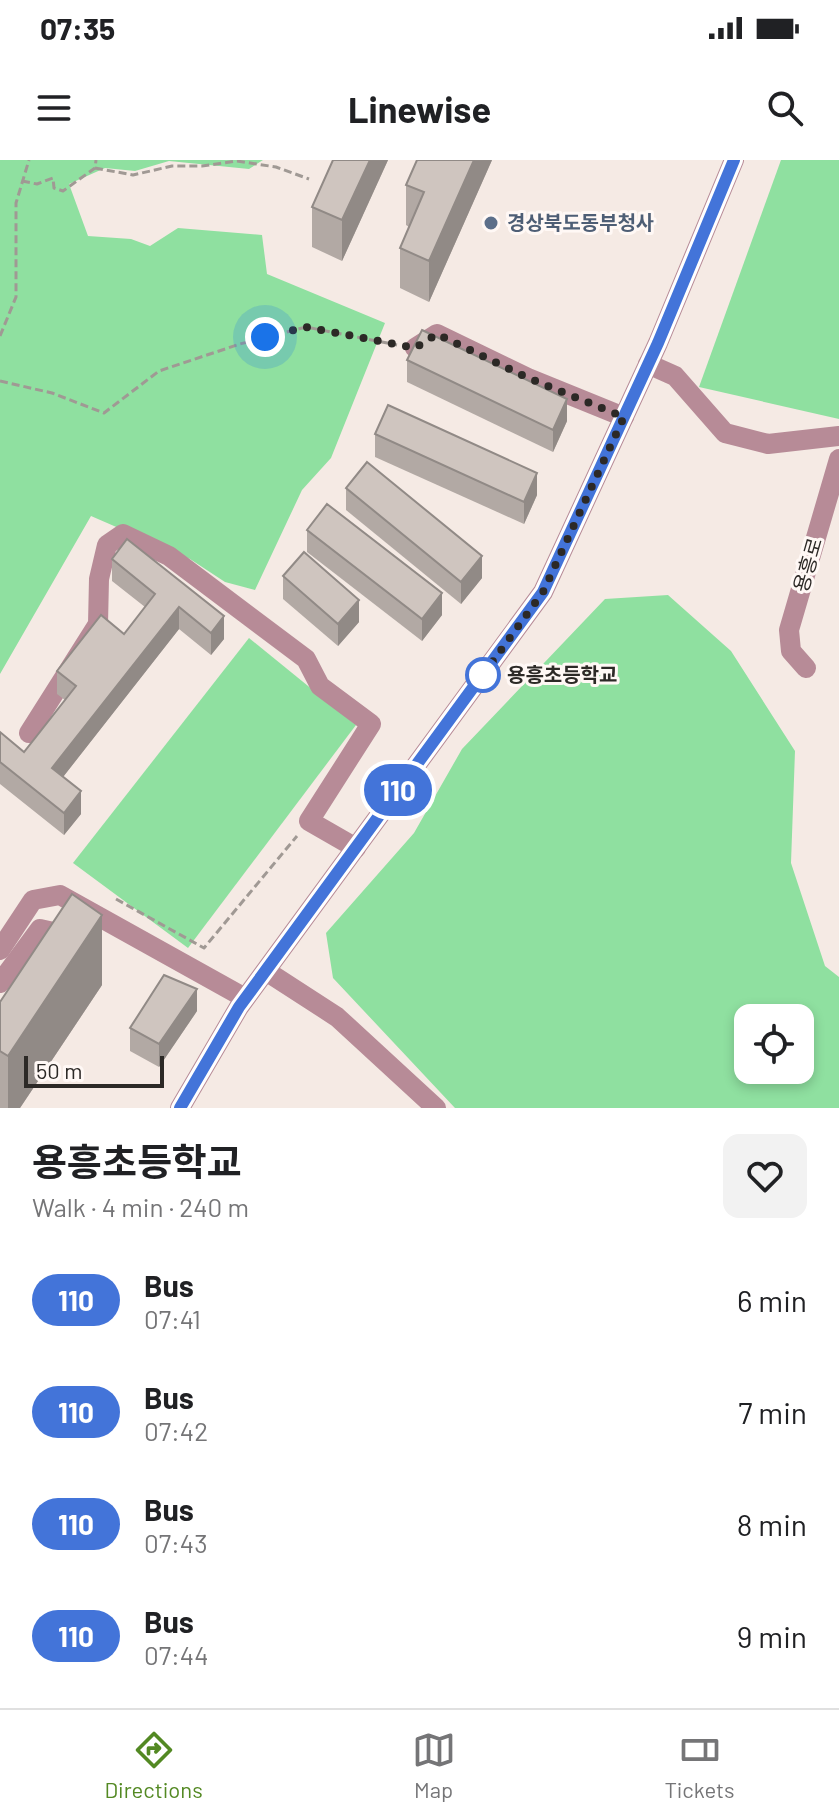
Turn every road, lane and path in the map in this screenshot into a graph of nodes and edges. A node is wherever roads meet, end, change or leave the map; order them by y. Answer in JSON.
{"nodes":[{"id":1,"x":29,"y":160,"type":"edge"},
{"id":2,"x":96,"y":160,"type":"edge"},
{"id":3,"x":734,"y":160,"type":"edge"},
{"id":4,"x":95,"y":168,"type":"junction"},
{"id":5,"x":309,"y":179,"type":"dead end"},
{"id":6,"x":21,"y":180,"type":"junction"},
{"id":7,"x":0,"y":336,"type":"edge"},
{"id":8,"x":415,"y":348,"type":"joint"},
{"id":9,"x":648,"y":364,"type":"junction"},
{"id":10,"x":0,"y":381,"type":"edge"},
{"id":11,"x":624,"y":417,"type":"junction"},
{"id":12,"x":839,"y":436,"type":"edge"},
{"id":13,"x":839,"y":459,"type":"edge"},
{"id":14,"x":806,"y":668,"type":"dead end"},
{"id":15,"x":29,"y":733,"type":"dead end"},
{"id":16,"x":309,"y":821,"type":"junction"},
{"id":17,"x":356,"y":848,"type":"junction"},
{"id":18,"x":116,"y":899,"type":"dead end"},
{"id":19,"x":87,"y":939,"type":"edge"},
{"id":20,"x":0,"y":950,"type":"edge"},
{"id":21,"x":266,"y":971,"type":"junction"},
{"id":22,"x":0,"y":983,"type":"edge"},
{"id":23,"x":245,"y":998,"type":"junction"},
{"id":24,"x":180,"y":1108,"type":"edge"},
{"id":25,"x":436,"y":1108,"type":"edge"}],
"edges":[{"from":1,"to":6,"type":"path"},
{"from":2,"to":4,"type":"path"},
{"from":3,"to":9,"type":"street"},
{"from":4,"to":5,"type":"path"},
{"from":4,"to":6,"type":"path"},
{"from":6,"to":7,"type":"path"},
{"from":8,"to":10,"type":"path"},
{"from":8,"to":11,"type":"street"},
{"from":9,"to":11,"type":"street"},
{"from":9,"to":12,"type":"street"},
{"from":11,"to":17,"type":"street"},
{"from":13,"to":14,"type":"street","name":"용흥로"},
{"from":15,"to":16,"type":"street"},
{"from":16,"to":17,"type":"street"},
{"from":16,"to":18,"type":"path"},
{"from":17,"to":21,"type":"street"},
{"from":19,"to":22,"type":"street"},
{"from":20,"to":23,"type":"street"},
{"from":21,"to":23,"type":"street"},
{"from":21,"to":25,"type":"street"},
{"from":23,"to":24,"type":"street"}]}
